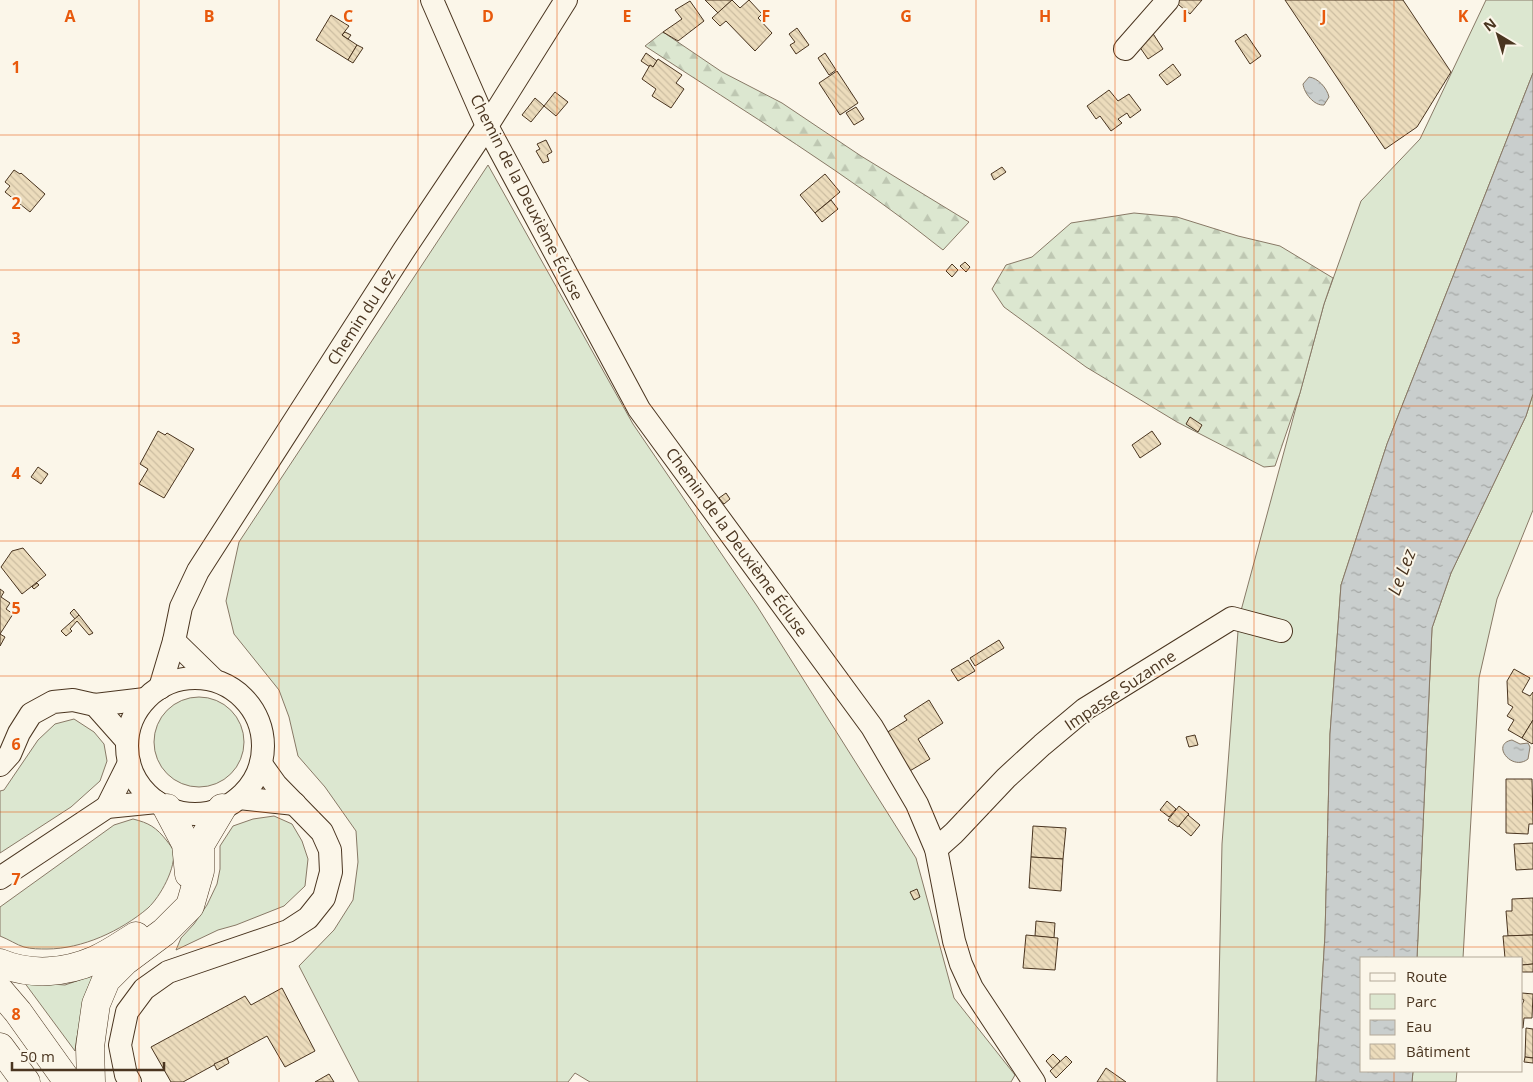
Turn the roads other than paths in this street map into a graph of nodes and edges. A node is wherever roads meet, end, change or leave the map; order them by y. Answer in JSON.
{"nodes":[{"id":1,"x":432,"y":0,"type":"edge"},
{"id":2,"x":566,"y":0,"type":"edge"},
{"id":3,"x":1168,"y":0,"type":"edge"},
{"id":4,"x":1125,"y":49,"type":"dead end"},
{"id":5,"x":488,"y":126,"type":"junction"},
{"id":6,"x":1280,"y":631,"type":"dead end"},
{"id":7,"x":174,"y":641,"type":"junction"},
{"id":8,"x":213,"y":679,"type":"junction"},
{"id":9,"x":152,"y":693,"type":"junction"},
{"id":10,"x":95,"y":705,"type":"junction"},
{"id":11,"x":128,"y":752,"type":"junction"},
{"id":12,"x":261,"y":764,"type":"junction"},
{"id":13,"x":0,"y":765,"type":"edge"},
{"id":14,"x":231,"y":803,"type":"junction"},
{"id":15,"x":295,"y":804,"type":"junction"},
{"id":16,"x":162,"y":805,"type":"junction"},
{"id":17,"x":107,"y":807,"type":"junction"},
{"id":18,"x":936,"y":849,"type":"junction"},
{"id":19,"x":5,"y":874,"type":"edge"},
{"id":20,"x":0,"y":963,"type":"edge"},
{"id":21,"x":0,"y":991,"type":"edge"},
{"id":22,"x":0,"y":1047,"type":"edge"},
{"id":23,"x":26,"y":1082,"type":"edge"},
{"id":24,"x":68,"y":1082,"type":"edge"},
{"id":25,"x":91,"y":1082,"type":"edge"},
{"id":26,"x":130,"y":1082,"type":"edge"},
{"id":27,"x":1034,"y":1082,"type":"edge"}],
"edges":[{"from":1,"to":5,"type":"street","name":"Chemin de la Deuxième Écluse"},
{"from":2,"to":5,"type":"street","name":"Chemin du Lez"},
{"from":3,"to":4,"type":"street"},
{"from":5,"to":7,"type":"street","name":"Chemin du Lez"},
{"from":5,"to":18,"type":"street","name":"Chemin de la Deuxième Écluse"},
{"from":6,"to":18,"type":"street","name":"Impasse Suzanne"},
{"from":7,"to":8,"type":"street"},
{"from":7,"to":9,"type":"street","name":"Chemin du Lez"},
{"from":8,"to":9,"type":"street"},
{"from":8,"to":12,"type":"street"},
{"from":9,"to":10,"type":"street"},
{"from":9,"to":11,"type":"street"},
{"from":10,"to":11,"type":"street"},
{"from":10,"to":13,"type":"street"},
{"from":11,"to":16,"type":"street"},
{"from":11,"to":17,"type":"street"},
{"from":12,"to":14,"type":"street"},
{"from":12,"to":15,"type":"street"},
{"from":14,"to":15,"type":"street"},
{"from":14,"to":16,"type":"street"},
{"from":14,"to":25,"type":"main road"},
{"from":15,"to":26,"type":"street"},
{"from":16,"to":17,"type":"street"},
{"from":16,"to":20,"type":"main road"},
{"from":17,"to":19,"type":"street"},
{"from":18,"to":27,"type":"street","name":"Chemin de la Deuxième Écluse"},
{"from":21,"to":24,"type":"main road"},
{"from":22,"to":23,"type":"main road"}]}
